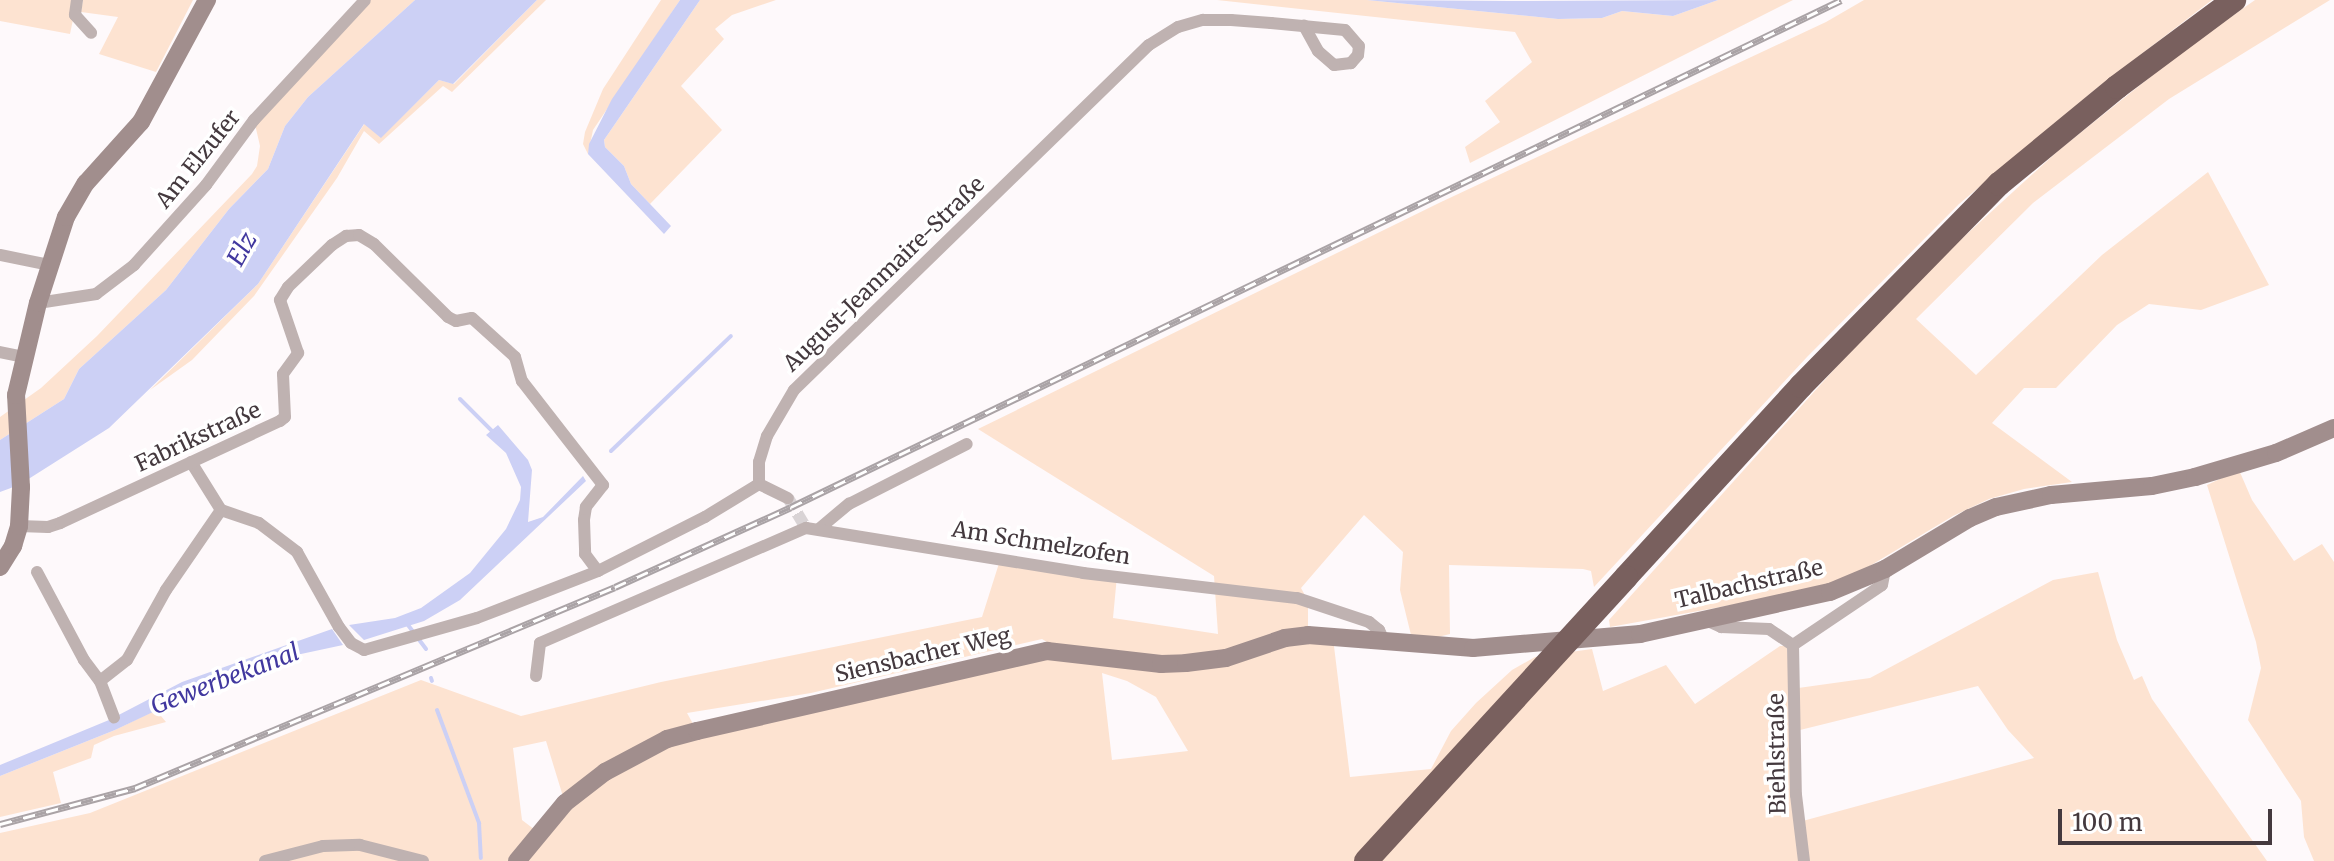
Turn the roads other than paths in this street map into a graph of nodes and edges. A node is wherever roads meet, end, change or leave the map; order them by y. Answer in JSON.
{"nodes":[{"id":1,"x":77,"y":0,"type":"edge"},
{"id":2,"x":207,"y":0,"type":"edge"},
{"id":3,"x":365,"y":0,"type":"edge"},
{"id":4,"x":2234,"y":0,"type":"edge"},
{"id":5,"x":1304,"y":26,"type":"dead end"},
{"id":6,"x":91,"y":33,"type":"dead end"},
{"id":7,"x":0,"y":255,"type":"edge"},
{"id":8,"x":49,"y":265,"type":"junction"},
{"id":9,"x":38,"y":303,"type":"junction"},
{"id":10,"x":0,"y":352,"type":"edge"},
{"id":11,"x":23,"y":357,"type":"junction"},
{"id":12,"x":2334,"y":428,"type":"edge"},
{"id":13,"x":967,"y":444,"type":"dead end"},
{"id":14,"x":191,"y":462,"type":"junction"},
{"id":15,"x":759,"y":484,"type":"junction"},
{"id":16,"x":788,"y":498,"type":"tunnel mouth"},
{"id":17,"x":221,"y":510,"type":"junction"},
{"id":18,"x":19,"y":526,"type":"junction"},
{"id":19,"x":820,"y":528,"type":"junction"},
{"id":20,"x":0,"y":567,"type":"edge"},
{"id":21,"x":1885,"y":569,"type":"junction"},
{"id":22,"x":598,"y":571,"type":"junction"},
{"id":23,"x":37,"y":572,"type":"dead end"},
{"id":24,"x":1706,"y":620,"type":"junction"},
{"id":25,"x":1385,"y":643,"type":"junction"},
{"id":26,"x":1793,"y":645,"type":"junction"},
{"id":27,"x":536,"y":676,"type":"dead end"},
{"id":28,"x":100,"y":681,"type":"junction"},
{"id":29,"x":114,"y":717,"type":"dead end"},
{"id":30,"x":265,"y":861,"type":"edge"},
{"id":31,"x":423,"y":861,"type":"edge"},
{"id":32,"x":517,"y":861,"type":"edge"},
{"id":33,"x":1366,"y":861,"type":"edge"},
{"id":34,"x":1804,"y":861,"type":"edge"}],
"edges":[{"from":1,"to":6,"type":"street"},
{"from":2,"to":8,"type":"street"},
{"from":3,"to":9,"type":"street","name":"Am Elzufer"},
{"from":4,"to":33,"type":"highway","bridge":true},
{"from":5,"to":15,"type":"street","name":"August-Jeanmaire-Straße"},
{"from":7,"to":8,"type":"street"},
{"from":8,"to":9,"type":"street"},
{"from":9,"to":11,"type":"street"},
{"from":10,"to":11,"type":"street"},
{"from":11,"to":18,"type":"street"},
{"from":12,"to":21,"type":"street","name":"Talbachstraße"},
{"from":13,"to":19,"type":"street","name":"Am Schmelzofen"},
{"from":14,"to":17,"type":"street"},
{"from":14,"to":18,"type":"street","name":"Fabrikstraße"},
{"from":14,"to":22,"type":"street","name":"Fabrikstraße"},
{"from":15,"to":16,"type":"street"},
{"from":15,"to":22,"type":"street"},
{"from":17,"to":22,"type":"street"},
{"from":17,"to":28,"type":"street"},
{"from":18,"to":20,"type":"street"},
{"from":19,"to":25,"type":"street","name":"Am Schmelzofen"},
{"from":19,"to":27,"type":"street","name":"Am Schmelzofen"},
{"from":21,"to":24,"type":"street","name":"Talbachstraße"},
{"from":21,"to":26,"type":"street"},
{"from":23,"to":28,"type":"street"},
{"from":24,"to":25,"type":"street","name":"Talbachstraße"},
{"from":24,"to":26,"type":"street"},
{"from":25,"to":32,"type":"street","name":"Siensbacher Weg"},
{"from":26,"to":34,"type":"street","name":"Biehlstraße"},
{"from":28,"to":29,"type":"street"},
{"from":30,"to":31,"type":"street"}]}
